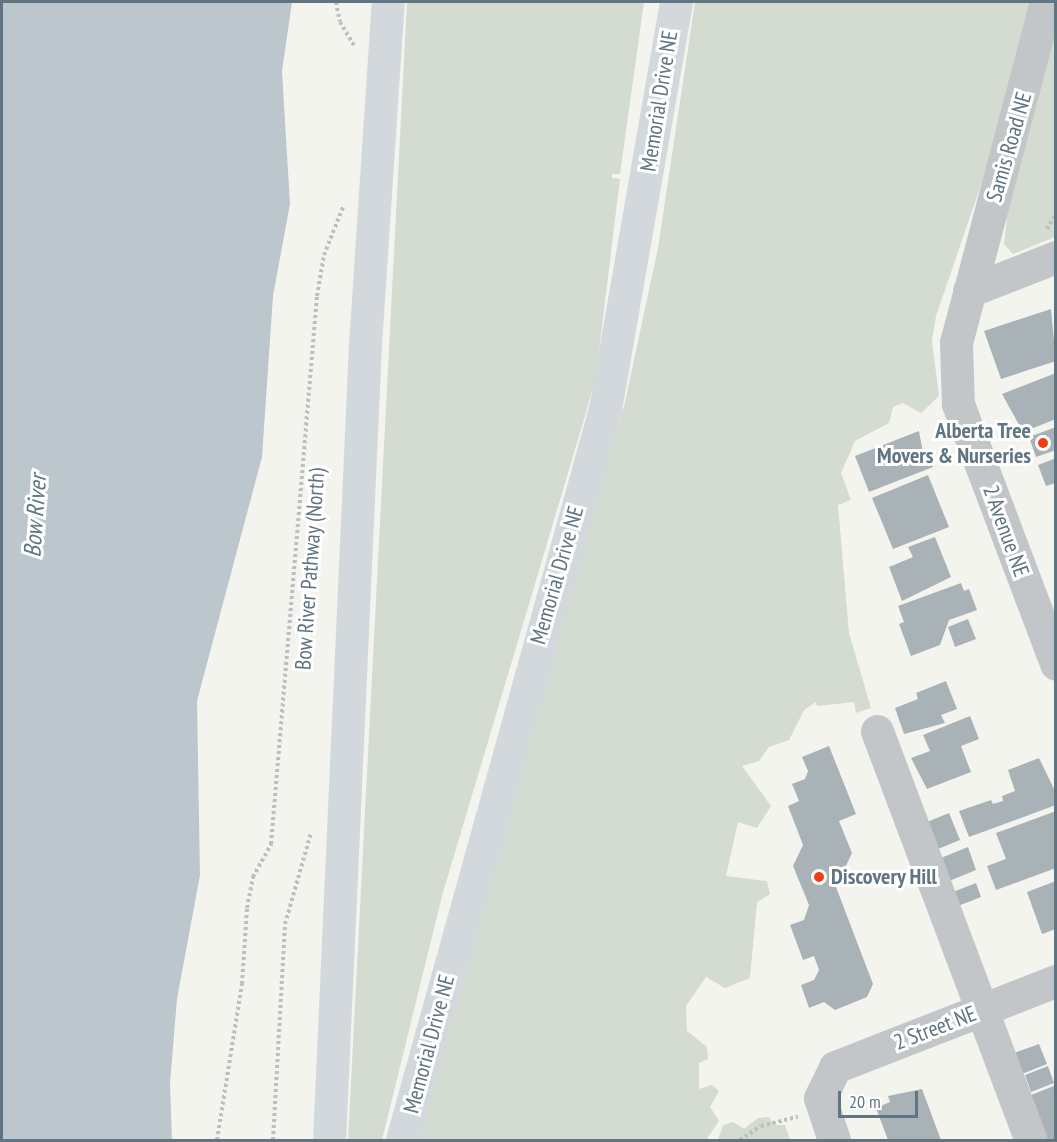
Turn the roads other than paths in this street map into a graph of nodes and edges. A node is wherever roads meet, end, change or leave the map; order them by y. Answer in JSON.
{"nodes":[{"id":1,"x":388,"y":2,"type":"edge"},
{"id":2,"x":676,"y":2,"type":"edge"},
{"id":3,"x":1046,"y":2,"type":"edge"},
{"id":4,"x":1056,"y":257,"type":"edge"},
{"id":5,"x":969,"y":291,"type":"junction"},
{"id":6,"x":1056,"y":664,"type":"edge"},
{"id":7,"x":877,"y":731,"type":"dead end"},
{"id":8,"x":1056,"y":981,"type":"edge"},
{"id":9,"x":982,"y":1010,"type":"junction"},
{"id":10,"x":329,"y":1140,"type":"edge"},
{"id":11,"x":402,"y":1140,"type":"edge"},
{"id":12,"x":834,"y":1140,"type":"edge"},
{"id":13,"x":1031,"y":1140,"type":"edge"}],
"edges":[{"from":1,"to":10,"type":"main road"},
{"from":2,"to":11,"type":"main road","name":"Memorial Drive NE"},
{"from":3,"to":5,"type":"street","name":"Samis Road NE"},
{"from":4,"to":5,"type":"street"},
{"from":5,"to":6,"type":"street","name":"2 Avenue NE"},
{"from":7,"to":9,"type":"street"},
{"from":8,"to":9,"type":"street","name":"2 Street NE"},
{"from":9,"to":12,"type":"street","name":"2 Street NE"},
{"from":9,"to":13,"type":"street"}]}
